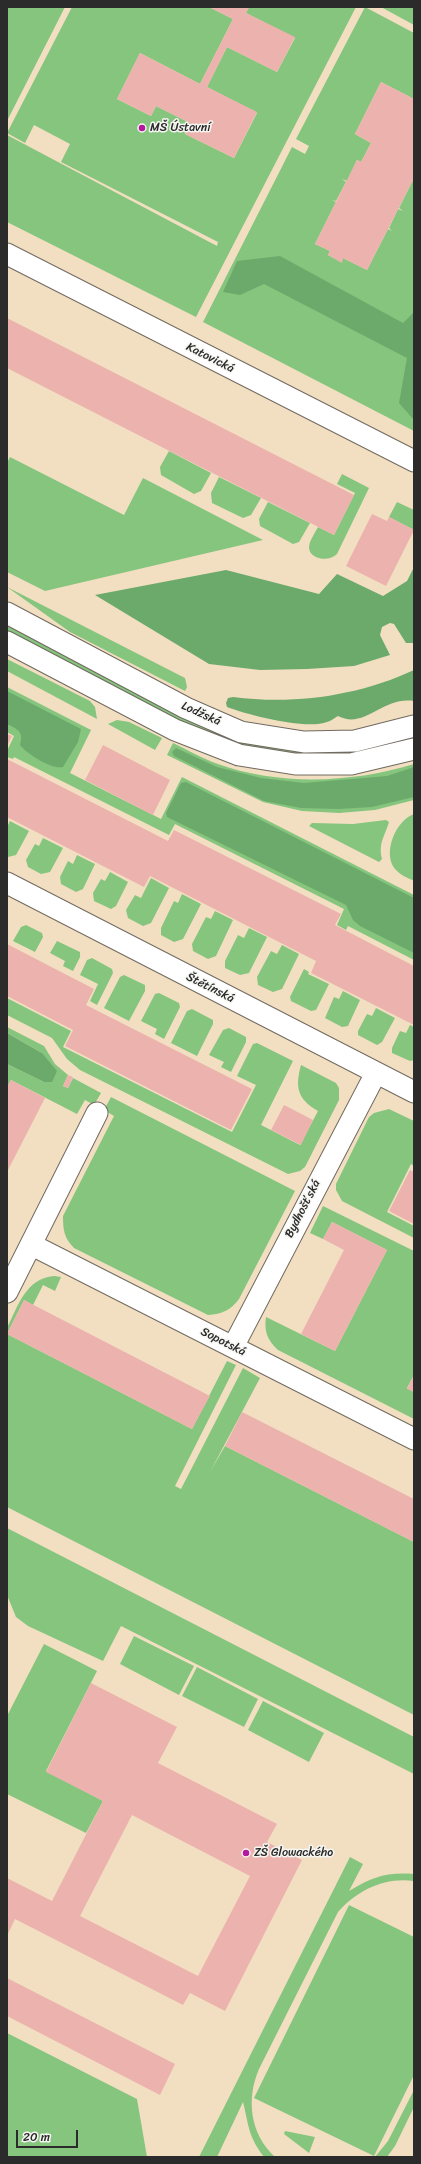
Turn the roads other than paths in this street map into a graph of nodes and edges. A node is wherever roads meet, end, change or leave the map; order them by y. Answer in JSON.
{"nodes":[{"id":1,"x":7,"y":254,"type":"edge"},
{"id":2,"x":414,"y":461,"type":"edge"},
{"id":3,"x":7,"y":613,"type":"edge"},
{"id":4,"x":7,"y":642,"type":"edge"},
{"id":5,"x":414,"y":726,"type":"edge"},
{"id":6,"x":414,"y":749,"type":"edge"},
{"id":7,"x":7,"y":883,"type":"edge"},
{"id":8,"x":376,"y":1073,"type":"junction"},
{"id":9,"x":414,"y":1092,"type":"edge"},
{"id":10,"x":96,"y":1113,"type":"dead end"},
{"id":11,"x":32,"y":1245,"type":"junction"},
{"id":12,"x":7,"y":1292,"type":"edge"},
{"id":13,"x":233,"y":1347,"type":"junction"},
{"id":14,"x":414,"y":1439,"type":"edge"}],
"edges":[{"from":1,"to":2,"type":"street","name":"Katovická"},
{"from":3,"to":5,"type":"street","name":"Lodžská"},
{"from":4,"to":6,"type":"street","name":"Lodžská"},
{"from":7,"to":8,"type":"street","name":"Štětínská"},
{"from":8,"to":9,"type":"street","name":"Štětínská"},
{"from":8,"to":13,"type":"street","name":"Bydhošťská"},
{"from":10,"to":11,"type":"street"},
{"from":11,"to":12,"type":"street"},
{"from":11,"to":13,"type":"street","name":"Sopotská"},
{"from":13,"to":14,"type":"street","name":"Sopotská"}]}
